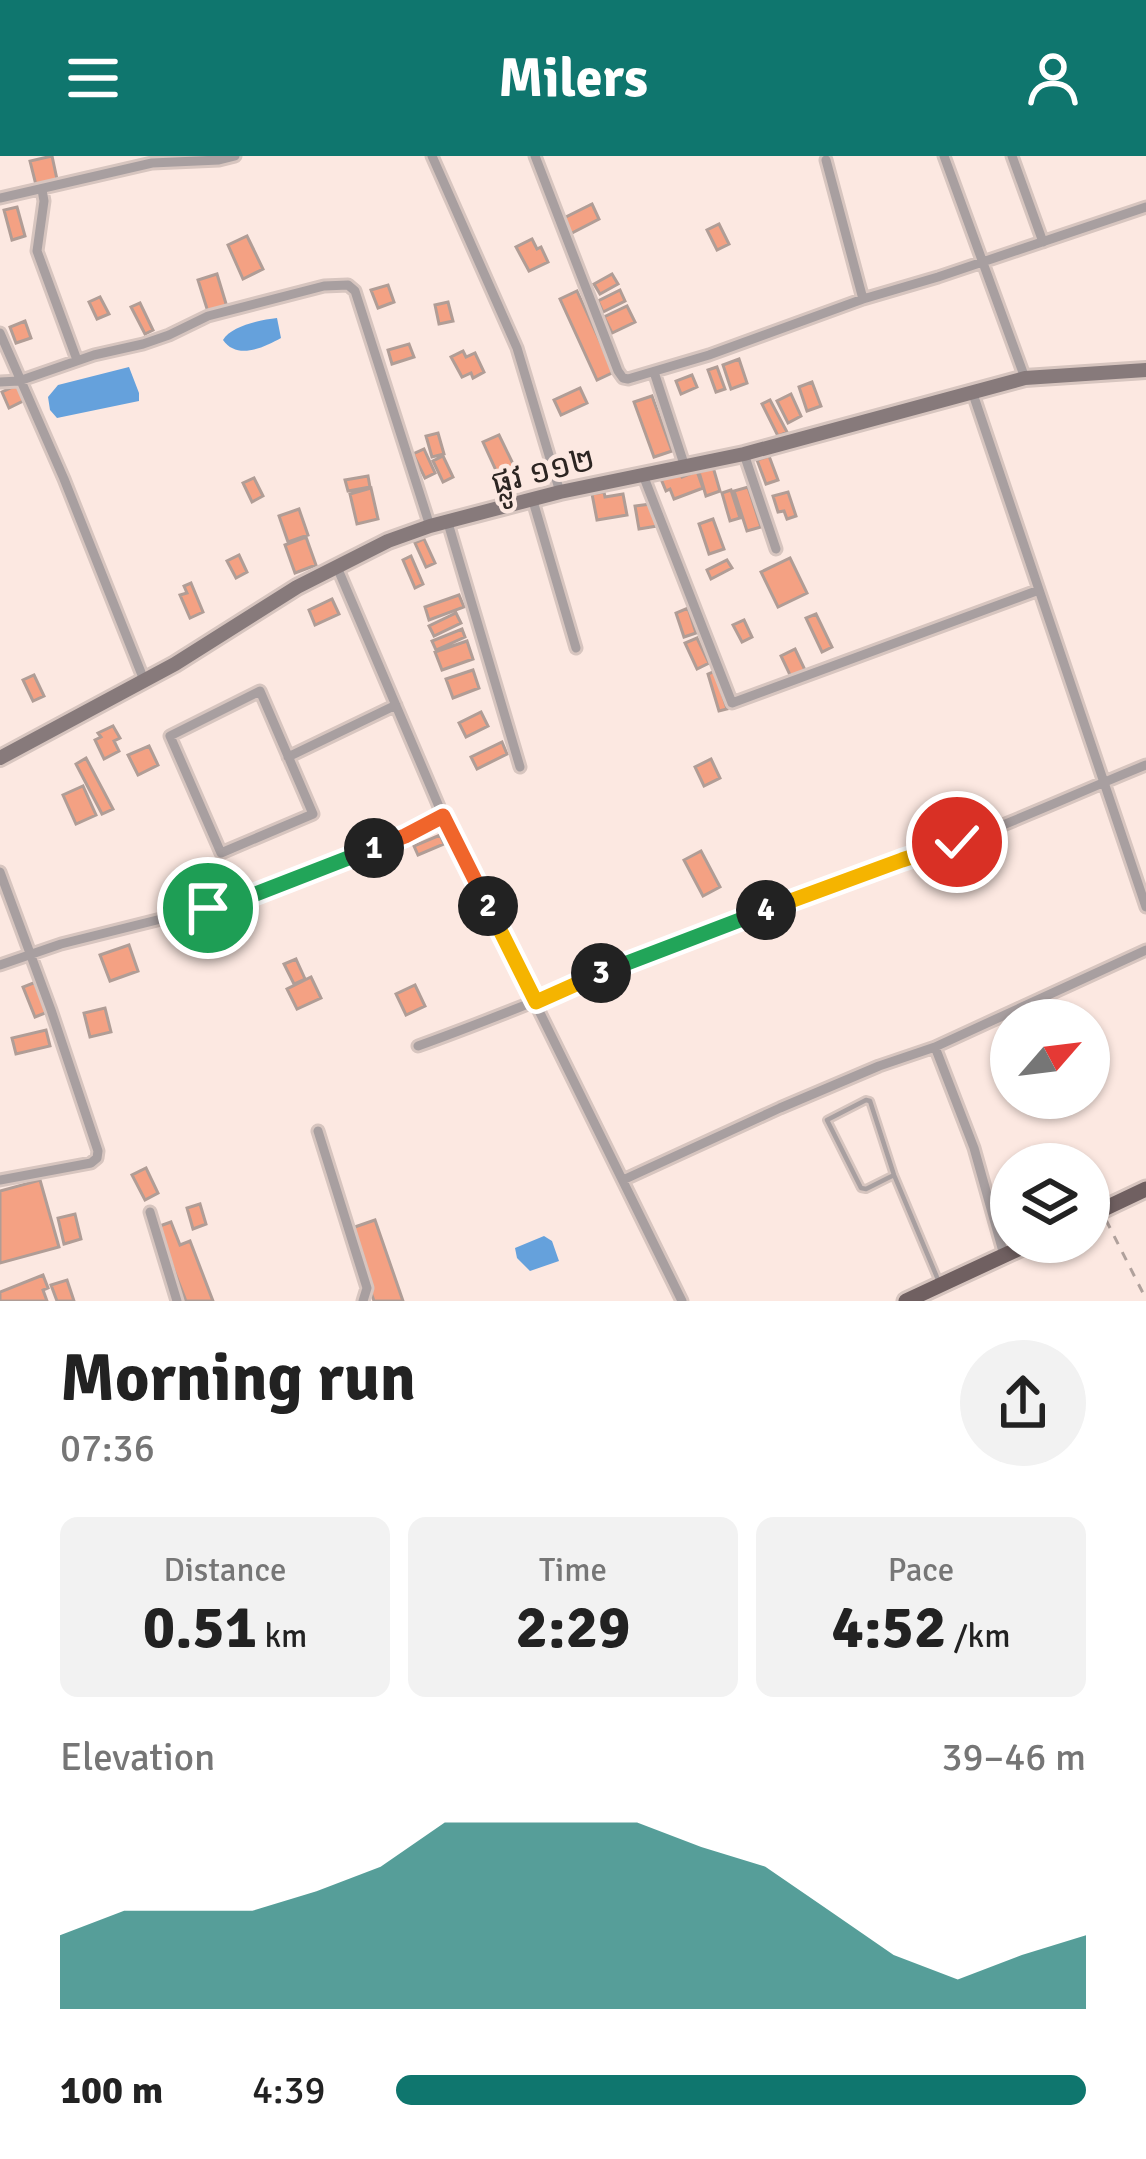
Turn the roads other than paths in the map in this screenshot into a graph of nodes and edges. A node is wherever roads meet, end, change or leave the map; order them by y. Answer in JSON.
{"nodes":[{"id":1,"x":235,"y":156,"type":"edge"},
{"id":2,"x":432,"y":156,"type":"edge"},
{"id":3,"x":535,"y":156,"type":"edge"},
{"id":4,"x":944,"y":156,"type":"edge"},
{"id":5,"x":1012,"y":156,"type":"edge"},
{"id":6,"x":826,"y":160,"type":"dead end"},
{"id":7,"x":42,"y":190,"type":"junction"},
{"id":8,"x":0,"y":198,"type":"edge"},
{"id":9,"x":1146,"y":207,"type":"edge"},
{"id":10,"x":1043,"y":242,"type":"junction"},
{"id":11,"x":981,"y":262,"type":"junction"},
{"id":12,"x":863,"y":299,"type":"junction"},
{"id":13,"x":0,"y":333,"type":"edge"},
{"id":14,"x":77,"y":360,"type":"junction"},
{"id":15,"x":1146,"y":370,"type":"edge"},
{"id":16,"x":654,"y":372,"type":"junction"},
{"id":17,"x":1024,"y":378,"type":"junction"},
{"id":18,"x":20,"y":381,"type":"junction"},
{"id":19,"x":0,"y":382,"type":"edge"},
{"id":20,"x":972,"y":391,"type":"junction"},
{"id":21,"x":744,"y":454,"type":"junction"},
{"id":22,"x":685,"y":467,"type":"junction"},
{"id":23,"x":643,"y":475,"type":"junction"},
{"id":24,"x":560,"y":492,"type":"junction"},
{"id":25,"x":533,"y":500,"type":"junction"},
{"id":26,"x":448,"y":524,"type":"junction"},
{"id":27,"x":430,"y":526,"type":"junction"},
{"id":28,"x":776,"y":548,"type":"dead end"},
{"id":29,"x":337,"y":566,"type":"junction"},
{"id":30,"x":1039,"y":590,"type":"junction"},
{"id":31,"x":576,"y":648,"type":"dead end"},
{"id":32,"x":144,"y":680,"type":"junction"},
{"id":33,"x":396,"y":705,"type":"junction"},
{"id":34,"x":288,"y":757,"type":"junction"},
{"id":35,"x":0,"y":758,"type":"edge"},
{"id":36,"x":1146,"y":765,"type":"edge"},
{"id":37,"x":520,"y":766,"type":"dead end"},
{"id":38,"x":1104,"y":782,"type":"junction"},
{"id":39,"x":443,"y":816,"type":"junction"},
{"id":40,"x":0,"y":872,"type":"edge"},
{"id":41,"x":1146,"y":907,"type":"edge"},
{"id":42,"x":1146,"y":950,"type":"edge"},
{"id":43,"x":30,"y":955,"type":"junction"},
{"id":44,"x":0,"y":965,"type":"edge"},
{"id":45,"x":536,"y":1002,"type":"junction"},
{"id":46,"x":418,"y":1046,"type":"dead end"},
{"id":47,"x":935,"y":1047,"type":"junction"},
{"id":48,"x":318,"y":1131,"type":"dead end"},
{"id":49,"x":894,"y":1175,"type":"junction"},
{"id":50,"x":0,"y":1180,"type":"edge"},
{"id":51,"x":623,"y":1180,"type":"junction"},
{"id":52,"x":1146,"y":1189,"type":"edge"},
{"id":53,"x":990,"y":1205,"type":"edge"},
{"id":54,"x":1110,"y":1206,"type":"edge"},
{"id":55,"x":149,"y":1213,"type":"dead end"},
{"id":56,"x":990,"y":1262,"type":"edge"},
{"id":57,"x":940,"y":1285,"type":"junction"},
{"id":58,"x":177,"y":1301,"type":"edge"},
{"id":59,"x":363,"y":1301,"type":"edge"},
{"id":60,"x":682,"y":1301,"type":"edge"},
{"id":61,"x":906,"y":1301,"type":"edge"}],
"edges":[{"from":1,"to":7,"type":"street"},
{"from":2,"to":24,"type":"street"},
{"from":3,"to":16,"type":"street"},
{"from":4,"to":11,"type":"street"},
{"from":5,"to":10,"type":"street"},
{"from":6,"to":12,"type":"street"},
{"from":7,"to":8,"type":"street"},
{"from":7,"to":14,"type":"street"},
{"from":9,"to":10,"type":"street"},
{"from":10,"to":11,"type":"street"},
{"from":11,"to":12,"type":"street"},
{"from":11,"to":17,"type":"street"},
{"from":12,"to":16,"type":"street"},
{"from":13,"to":18,"type":"street"},
{"from":14,"to":18,"type":"street"},
{"from":14,"to":27,"type":"street"},
{"from":15,"to":17,"type":"street","name":"ផ្លូវ ១១២"},
{"from":16,"to":22,"type":"street"},
{"from":17,"to":20,"type":"street","name":"ផ្លូវ ១១២"},
{"from":18,"to":19,"type":"street"},
{"from":18,"to":32,"type":"street"},
{"from":20,"to":21,"type":"street","name":"ផ្លូវ ១១២"},
{"from":20,"to":30,"type":"street"},
{"from":21,"to":22,"type":"street","name":"ផ្លូវ ១១២"},
{"from":21,"to":28,"type":"street"},
{"from":22,"to":23,"type":"street","name":"ផ្លូវ ១១២"},
{"from":23,"to":24,"type":"street","name":"ផ្លូវ ១១២"},
{"from":23,"to":30,"type":"street"},
{"from":24,"to":25,"type":"street","name":"ផ្លូវ ១១២"},
{"from":25,"to":26,"type":"street","name":"ផ្លូវ ១១២"},
{"from":25,"to":31,"type":"street"},
{"from":26,"to":27,"type":"street","name":"ផ្លូវ ១១២"},
{"from":26,"to":37,"type":"street"},
{"from":27,"to":29,"type":"street","name":"ផ្លូវ ១១២"},
{"from":29,"to":32,"type":"street","name":"ផ្លូវ ១១២"},
{"from":29,"to":33,"type":"street"},
{"from":30,"to":38,"type":"street"},
{"from":32,"to":35,"type":"street","name":"ផ្លូវ ១១២"},
{"from":33,"to":34,"type":"street"},
{"from":33,"to":39,"type":"street"},
{"from":34,"to":34,"type":"street"},
{"from":36,"to":38,"type":"street"},
{"from":38,"to":41,"type":"street"},
{"from":38,"to":45,"type":"street"},
{"from":39,"to":43,"type":"street"},
{"from":39,"to":45,"type":"street"},
{"from":40,"to":43,"type":"street"},
{"from":42,"to":47,"type":"street"},
{"from":43,"to":44,"type":"street"},
{"from":43,"to":50,"type":"street"},
{"from":45,"to":46,"type":"street"},
{"from":45,"to":51,"type":"street"},
{"from":47,"to":51,"type":"street"},
{"from":47,"to":53,"type":"street"},
{"from":48,"to":59,"type":"street"},
{"from":49,"to":49,"type":"lane"},
{"from":49,"to":57,"type":"lane"},
{"from":51,"to":60,"type":"street"},
{"from":52,"to":54,"type":"main road"},
{"from":55,"to":58,"type":"street"},
{"from":56,"to":57,"type":"main road"},
{"from":57,"to":61,"type":"main road"}]}
